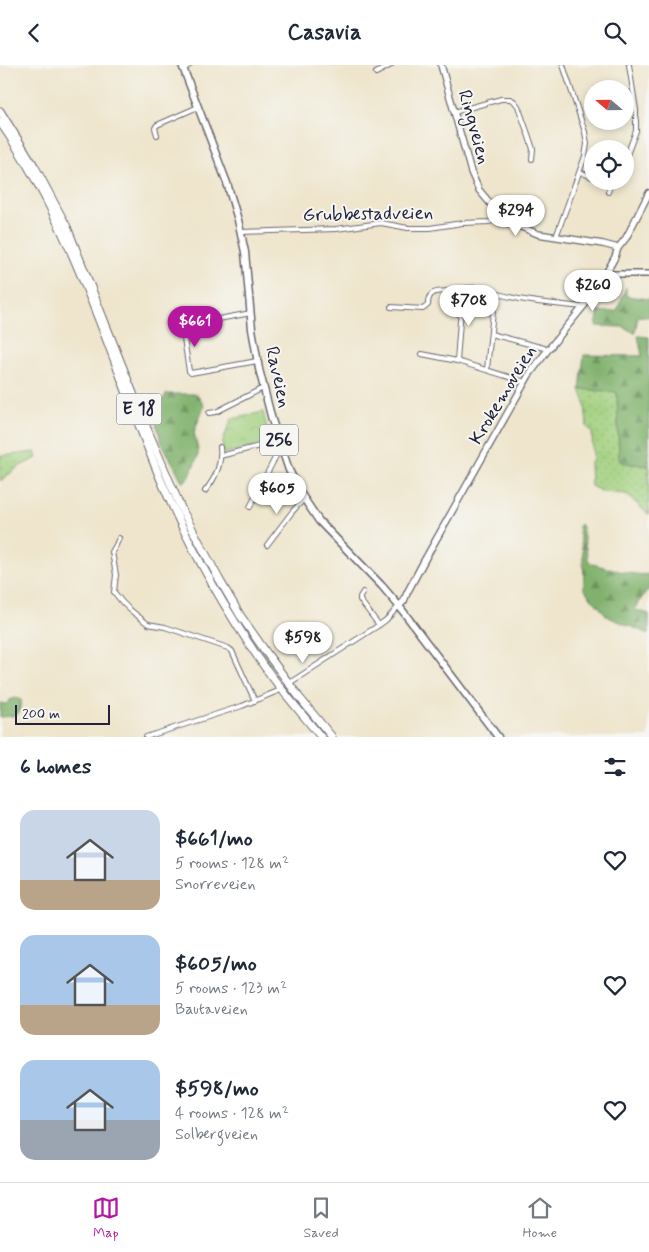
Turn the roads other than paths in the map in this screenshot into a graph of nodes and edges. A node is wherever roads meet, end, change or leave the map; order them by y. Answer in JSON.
{"nodes":[{"id":1,"x":190,"y":65,"type":"edge"},
{"id":2,"x":392,"y":65,"type":"edge"},
{"id":3,"x":442,"y":65,"type":"edge"},
{"id":4,"x":563,"y":65,"type":"edge"},
{"id":5,"x":629,"y":65,"type":"edge"},
{"id":6,"x":182,"y":67,"type":"edge"},
{"id":7,"x":376,"y":73,"type":"dead end"},
{"id":8,"x":198,"y":107,"type":"junction"},
{"id":9,"x":0,"y":111,"type":"edge"},
{"id":10,"x":454,"y":112,"type":"junction"},
{"id":11,"x":0,"y":122,"type":"edge"},
{"id":12,"x":157,"y":135,"type":"dead end"},
{"id":13,"x":633,"y":140,"type":"edge"},
{"id":14,"x":532,"y":159,"type":"dead end"},
{"id":15,"x":580,"y":172,"type":"junction"},
{"id":16,"x":584,"y":174,"type":"edge"},
{"id":17,"x":649,"y":193,"type":"edge"},
{"id":18,"x":497,"y":216,"type":"junction"},
{"id":19,"x":241,"y":232,"type":"junction"},
{"id":20,"x":556,"y":237,"type":"junction"},
{"id":21,"x":618,"y":248,"type":"junction"},
{"id":22,"x":607,"y":272,"type":"junction"},
{"id":23,"x":649,"y":273,"type":"edge"},
{"id":24,"x":467,"y":288,"type":"dead end"},
{"id":25,"x":495,"y":293,"type":"junction"},
{"id":26,"x":391,"y":307,"type":"dead end"},
{"id":27,"x":583,"y":307,"type":"junction"},
{"id":28,"x":251,"y":313,"type":"junction"},
{"id":29,"x":491,"y":333,"type":"junction"},
{"id":30,"x":547,"y":351,"type":"junction"},
{"id":31,"x":422,"y":354,"type":"dead end"},
{"id":32,"x":257,"y":361,"type":"junction"},
{"id":33,"x":457,"y":361,"type":"junction"},
{"id":34,"x":487,"y":369,"type":"junction"},
{"id":35,"x":525,"y":382,"type":"junction"},
{"id":36,"x":263,"y":387,"type":"junction"},
{"id":37,"x":209,"y":413,"type":"dead end"},
{"id":38,"x":279,"y":441,"type":"junction"},
{"id":39,"x":220,"y":447,"type":"dead end"},
{"id":40,"x":282,"y":450,"type":"junction"},
{"id":41,"x":220,"y":456,"type":"junction"},
{"id":42,"x":205,"y":491,"type":"dead end"},
{"id":43,"x":304,"y":499,"type":"junction"},
{"id":44,"x":250,"y":507,"type":"dead end"},
{"id":45,"x":120,"y":538,"type":"dead end"},
{"id":46,"x":267,"y":545,"type":"dead end"},
{"id":47,"x":363,"y":592,"type":"dead end"},
{"id":48,"x":399,"y":606,"type":"junction"},
{"id":49,"x":379,"y":625,"type":"junction"},
{"id":50,"x":291,"y":682,"type":"dead end"},
{"id":51,"x":281,"y":691,"type":"junction"},
{"id":52,"x":255,"y":701,"type":"junction"},
{"id":53,"x":146,"y":737,"type":"edge"},
{"id":54,"x":321,"y":737,"type":"edge"},
{"id":55,"x":332,"y":737,"type":"edge"},
{"id":56,"x":498,"y":737,"type":"edge"}],
"edges":[{"from":1,"to":6,"type":"street"},
{"from":2,"to":7,"type":"street"},
{"from":3,"to":10,"type":"main road","name":"Ringveien"},
{"from":4,"to":15,"type":"street"},
{"from":5,"to":13,"type":"street"},
{"from":6,"to":8,"type":"main road","name":"Raveien","number":"256"},
{"from":8,"to":12,"type":"street"},
{"from":8,"to":19,"type":"main road","name":"Raveien","number":"256"},
{"from":9,"to":55,"type":"highway","number":"E 18"},
{"from":10,"to":14,"type":"street"},
{"from":10,"to":18,"type":"main road","name":"Ringveien"},
{"from":11,"to":51,"type":"highway","number":"E 18"},
{"from":15,"to":16,"type":"street"},
{"from":15,"to":20,"type":"street"},
{"from":17,"to":21,"type":"main road","name":"Krokemoveien"},
{"from":18,"to":19,"type":"street","name":"Grubbestadveien"},
{"from":18,"to":20,"type":"main road","name":"Ringveien"},
{"from":19,"to":28,"type":"main road","name":"Raveien","number":"256"},
{"from":20,"to":21,"type":"main road","name":"Ringveien"},
{"from":21,"to":22,"type":"main road","name":"Krokemoveien"},
{"from":22,"to":23,"type":"street"},
{"from":22,"to":27,"type":"main road","name":"Krokemoveien"},
{"from":24,"to":25,"type":"street"},
{"from":25,"to":27,"type":"street"},
{"from":25,"to":29,"type":"street"},
{"from":26,"to":33,"type":"street"},
{"from":27,"to":30,"type":"main road","name":"Krokemoveien"},
{"from":28,"to":32,"type":"main road","name":"Raveien","number":"256"},
{"from":28,"to":32,"type":"street"},
{"from":29,"to":30,"type":"street"},
{"from":29,"to":34,"type":"street"},
{"from":30,"to":35,"type":"main road","name":"Krokemoveien"},
{"from":31,"to":33,"type":"street"},
{"from":32,"to":36,"type":"main road","name":"Raveien","number":"256"},
{"from":33,"to":34,"type":"street"},
{"from":34,"to":35,"type":"street"},
{"from":35,"to":48,"type":"main road","name":"Krokemoveien"},
{"from":36,"to":37,"type":"street"},
{"from":36,"to":38,"type":"main road","name":"Raveien","number":"256"},
{"from":38,"to":40,"type":"main road","name":"Raveien","number":"256"},
{"from":38,"to":41,"type":"street"},
{"from":39,"to":41,"type":"street"},
{"from":40,"to":43,"type":"main road","name":"Raveien","number":"256"},
{"from":40,"to":44,"type":"street"},
{"from":41,"to":42,"type":"street"},
{"from":43,"to":46,"type":"street"},
{"from":43,"to":48,"type":"main road","name":"Raveien","number":"256"},
{"from":45,"to":52,"type":"street"},
{"from":47,"to":49,"type":"street"},
{"from":48,"to":49,"type":"street"},
{"from":48,"to":56,"type":"main road","name":"Raveien","number":"256"},
{"from":49,"to":50,"type":"street"},
{"from":51,"to":52,"type":"street"},
{"from":51,"to":54,"type":"highway","number":"E 18"},
{"from":52,"to":53,"type":"street"}]}
